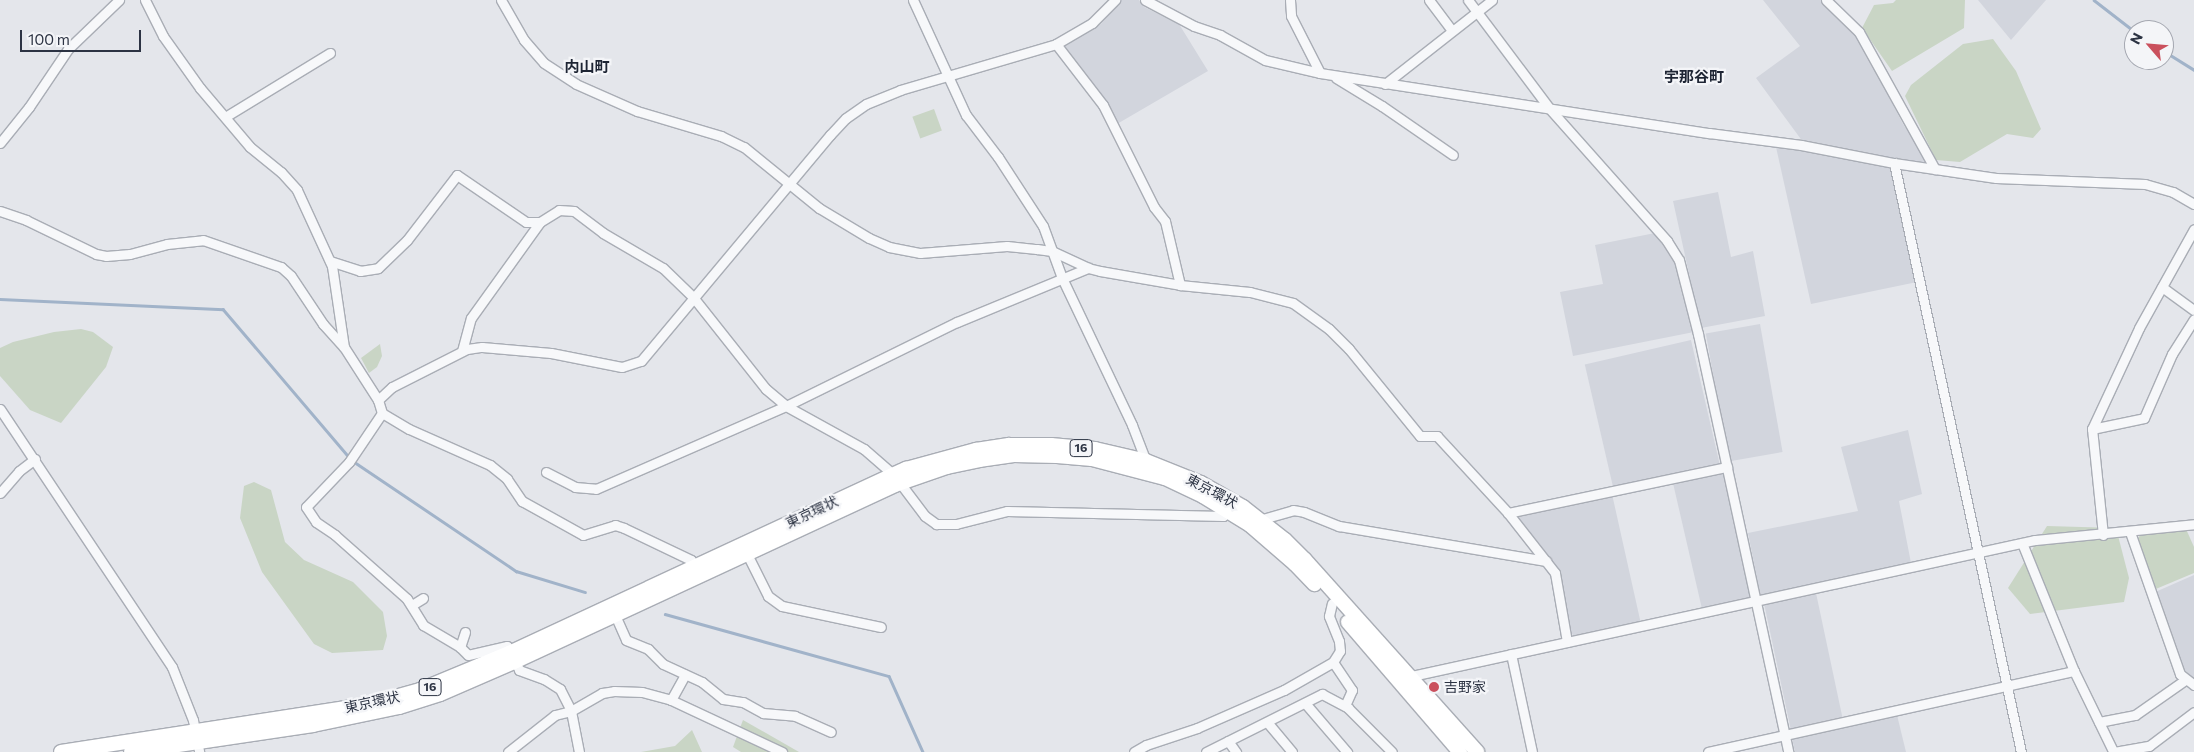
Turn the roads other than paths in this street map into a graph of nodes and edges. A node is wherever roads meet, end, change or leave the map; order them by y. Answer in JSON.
{"nodes":[{"id":1,"x":119,"y":0,"type":"edge"},
{"id":2,"x":145,"y":0,"type":"edge"},
{"id":3,"x":501,"y":0,"type":"edge"},
{"id":4,"x":913,"y":0,"type":"edge"},
{"id":5,"x":1114,"y":0,"type":"edge"},
{"id":6,"x":1145,"y":0,"type":"edge"},
{"id":7,"x":1290,"y":0,"type":"edge"},
{"id":8,"x":1429,"y":0,"type":"edge"},
{"id":9,"x":1468,"y":0,"type":"edge"},
{"id":10,"x":1492,"y":0,"type":"edge"},
{"id":11,"x":1826,"y":0,"type":"edge"},
{"id":12,"x":1477,"y":12,"type":"junction"},
{"id":13,"x":1452,"y":30,"type":"junction"},
{"id":14,"x":1056,"y":44,"type":"junction"},
{"id":15,"x":330,"y":53,"type":"dead end"},
{"id":16,"x":1325,"y":74,"type":"junction"},
{"id":17,"x":949,"y":76,"type":"junction"},
{"id":18,"x":1385,"y":84,"type":"junction"},
{"id":19,"x":1550,"y":108,"type":"junction"},
{"id":20,"x":225,"y":117,"type":"junction"},
{"id":21,"x":0,"y":142,"type":"edge"},
{"id":22,"x":1453,"y":155,"type":"dead end"},
{"id":23,"x":1894,"y":163,"type":"junction"},
{"id":24,"x":1934,"y":168,"type":"junction"},
{"id":25,"x":789,"y":184,"type":"junction"},
{"id":26,"x":2194,"y":204,"type":"edge"},
{"id":27,"x":0,"y":211,"type":"edge"},
{"id":28,"x":540,"y":222,"type":"junction"},
{"id":29,"x":2194,"y":229,"type":"edge"},
{"id":30,"x":1052,"y":251,"type":"junction"},
{"id":31,"x":330,"y":261,"type":"junction"},
{"id":32,"x":1088,"y":268,"type":"junction"},
{"id":33,"x":1062,"y":278,"type":"junction"},
{"id":34,"x":1180,"y":285,"type":"junction"},
{"id":35,"x":2162,"y":287,"type":"junction"},
{"id":36,"x":693,"y":297,"type":"junction"},
{"id":37,"x":2194,"y":310,"type":"edge"},
{"id":38,"x":2194,"y":320,"type":"edge"},
{"id":39,"x":344,"y":347,"type":"junction"},
{"id":40,"x":462,"y":351,"type":"junction"},
{"id":41,"x":378,"y":400,"type":"junction"},
{"id":42,"x":786,"y":406,"type":"junction"},
{"id":43,"x":0,"y":409,"type":"edge"},
{"id":44,"x":382,"y":413,"type":"junction"},
{"id":45,"x":2092,"y":429,"type":"junction"},
{"id":46,"x":35,"y":459,"type":"junction"},
{"id":47,"x":1146,"y":461,"type":"junction"},
{"id":48,"x":1727,"y":467,"type":"junction"},
{"id":49,"x":546,"y":472,"type":"dead end"},
{"id":50,"x":897,"y":479,"type":"junction"},
{"id":51,"x":0,"y":493,"type":"edge"},
{"id":52,"x":1230,"y":511,"type":"junction"},
{"id":53,"x":1508,"y":513,"type":"junction"},
{"id":54,"x":1259,"y":520,"type":"junction"},
{"id":55,"x":2194,"y":524,"type":"edge"},
{"id":56,"x":2130,"y":532,"type":"junction"},
{"id":57,"x":2104,"y":535,"type":"junction"},
{"id":58,"x":2022,"y":543,"type":"junction"},
{"id":59,"x":1978,"y":553,"type":"junction"},
{"id":60,"x":747,"y":554,"type":"junction"},
{"id":61,"x":1546,"y":561,"type":"junction"},
{"id":62,"x":697,"y":571,"type":"junction"},
{"id":63,"x":423,"y":598,"type":"dead end"},
{"id":64,"x":1756,"y":602,"type":"junction"},
{"id":65,"x":1332,"y":603,"type":"junction"},
{"id":66,"x":412,"y":605,"type":"junction"},
{"id":67,"x":615,"y":615,"type":"junction"},
{"id":68,"x":881,"y":627,"type":"dead end"},
{"id":69,"x":465,"y":632,"type":"dead end"},
{"id":70,"x":1567,"y":642,"type":"junction"},
{"id":71,"x":460,"y":647,"type":"junction"},
{"id":72,"x":1512,"y":654,"type":"junction"},
{"id":73,"x":512,"y":657,"type":"junction"},
{"id":74,"x":1334,"y":662,"type":"junction"},
{"id":75,"x":2074,"y":672,"type":"junction"},
{"id":76,"x":685,"y":675,"type":"junction"},
{"id":77,"x":1403,"y":678,"type":"junction"},
{"id":78,"x":2185,"y":680,"type":"junction"},
{"id":79,"x":2194,"y":685,"type":"edge"},
{"id":80,"x":2007,"y":686,"type":"junction"},
{"id":81,"x":671,"y":700,"type":"junction"},
{"id":82,"x":1305,"y":703,"type":"junction"},
{"id":83,"x":1345,"y":706,"type":"junction"},
{"id":84,"x":571,"y":711,"type":"junction"},
{"id":85,"x":2194,"y":712,"type":"edge"},
{"id":86,"x":1267,"y":722,"type":"junction"},
{"id":87,"x":2099,"y":722,"type":"junction"},
{"id":88,"x":831,"y":732,"type":"dead end"},
{"id":89,"x":1785,"y":736,"type":"junction"},
{"id":90,"x":197,"y":742,"type":"edge"},
{"id":91,"x":1228,"y":742,"type":"junction"},
{"id":92,"x":1140,"y":751,"type":"edge"},
{"id":93,"x":2114,"y":751,"type":"edge"},
{"id":94,"x":61,"y":752,"type":"edge"},
{"id":95,"x":131,"y":752,"type":"edge"},
{"id":96,"x":508,"y":752,"type":"edge"},
{"id":97,"x":578,"y":752,"type":"edge"},
{"id":98,"x":782,"y":752,"type":"edge"},
{"id":99,"x":1206,"y":752,"type":"edge"},
{"id":100,"x":1236,"y":752,"type":"edge"},
{"id":101,"x":1292,"y":752,"type":"edge"},
{"id":102,"x":1346,"y":752,"type":"edge"},
{"id":103,"x":1392,"y":752,"type":"edge"},
{"id":104,"x":1460,"y":752,"type":"edge"},
{"id":105,"x":1478,"y":752,"type":"edge"},
{"id":106,"x":1532,"y":752,"type":"edge"},
{"id":107,"x":1708,"y":752,"type":"edge"},
{"id":108,"x":1788,"y":752,"type":"edge"},
{"id":109,"x":2022,"y":752,"type":"edge"}],
"edges":[{"from":1,"to":21,"type":"street"},
{"from":2,"to":20,"type":"street"},
{"from":3,"to":25,"type":"street"},
{"from":4,"to":17,"type":"street"},
{"from":5,"to":14,"type":"street"},
{"from":6,"to":16,"type":"street"},
{"from":7,"to":16,"type":"street"},
{"from":8,"to":13,"type":"street"},
{"from":9,"to":12,"type":"street"},
{"from":10,"to":12,"type":"street"},
{"from":11,"to":24,"type":"street"},
{"from":12,"to":13,"type":"street"},
{"from":12,"to":19,"type":"street"},
{"from":13,"to":18,"type":"street"},
{"from":14,"to":17,"type":"street"},
{"from":14,"to":34,"type":"street"},
{"from":15,"to":20,"type":"street"},
{"from":16,"to":18,"type":"street"},
{"from":16,"to":22,"type":"street"},
{"from":17,"to":25,"type":"street"},
{"from":17,"to":30,"type":"street"},
{"from":18,"to":19,"type":"street"},
{"from":19,"to":23,"type":"street"},
{"from":19,"to":48,"type":"street"},
{"from":20,"to":31,"type":"street"},
{"from":23,"to":24,"type":"street"},
{"from":23,"to":59,"type":"street"},
{"from":24,"to":26,"type":"street"},
{"from":25,"to":30,"type":"street"},
{"from":25,"to":36,"type":"street"},
{"from":27,"to":39,"type":"street"},
{"from":28,"to":31,"type":"street"},
{"from":28,"to":36,"type":"street"},
{"from":28,"to":40,"type":"street"},
{"from":29,"to":35,"type":"street"},
{"from":30,"to":32,"type":"street"},
{"from":30,"to":33,"type":"street"},
{"from":31,"to":39,"type":"street"},
{"from":32,"to":33,"type":"street"},
{"from":32,"to":34,"type":"street"},
{"from":33,"to":42,"type":"street"},
{"from":33,"to":47,"type":"street"},
{"from":34,"to":53,"type":"street"},
{"from":35,"to":37,"type":"street"},
{"from":35,"to":45,"type":"street"},
{"from":36,"to":40,"type":"street"},
{"from":36,"to":42,"type":"street"},
{"from":38,"to":45,"type":"street"},
{"from":39,"to":41,"type":"street"},
{"from":40,"to":41,"type":"street"},
{"from":41,"to":44,"type":"street"},
{"from":42,"to":49,"type":"street"},
{"from":42,"to":50,"type":"street"},
{"from":43,"to":46,"type":"street"},
{"from":44,"to":62,"type":"street"},
{"from":44,"to":66,"type":"street"},
{"from":45,"to":57,"type":"street"},
{"from":46,"to":51,"type":"street"},
{"from":46,"to":90,"type":"street"},
{"from":47,"to":50,"type":"highway","name":"東京環状","number":"16"},
{"from":47,"to":54,"type":"highway","name":"東京環状","number":"16"},
{"from":48,"to":53,"type":"street"},
{"from":48,"to":64,"type":"street"},
{"from":50,"to":52,"type":"highway","name":"東京環状","number":"16"},
{"from":50,"to":52,"type":"street"},
{"from":50,"to":60,"type":"highway","name":"東京環状","number":"16"},
{"from":50,"to":62,"type":"highway","name":"東京環状","number":"16"},
{"from":52,"to":65,"type":"highway","name":"東京環状","number":"16"},
{"from":53,"to":61,"type":"street"},
{"from":54,"to":61,"type":"street"},
{"from":54,"to":77,"type":"highway","name":"東京環状","number":"16"},
{"from":55,"to":56,"type":"street"},
{"from":56,"to":57,"type":"street"},
{"from":56,"to":78,"type":"street"},
{"from":57,"to":58,"type":"street"},
{"from":58,"to":59,"type":"street"},
{"from":58,"to":75,"type":"street"},
{"from":59,"to":64,"type":"street"},
{"from":59,"to":80,"type":"street"},
{"from":60,"to":62,"type":"highway","name":"東京環状","number":"16"},
{"from":60,"to":68,"type":"street"},
{"from":61,"to":70,"type":"street"},
{"from":62,"to":67,"type":"highway","name":"東京環状","number":"16"},
{"from":62,"to":73,"type":"highway","name":"東京環状","number":"16"},
{"from":63,"to":66,"type":"street"},
{"from":64,"to":70,"type":"street"},
{"from":64,"to":89,"type":"street"},
{"from":65,"to":74,"type":"street"},
{"from":65,"to":77,"type":"highway","name":"東京環状","number":"16"},
{"from":66,"to":71,"type":"street"},
{"from":67,"to":73,"type":"highway","name":"東京環状","number":"16"},
{"from":67,"to":76,"type":"street"},
{"from":69,"to":71,"type":"street"},
{"from":70,"to":72,"type":"street"},
{"from":71,"to":73,"type":"street"},
{"from":72,"to":77,"type":"street"},
{"from":72,"to":106,"type":"street"},
{"from":73,"to":84,"type":"street"},
{"from":73,"to":90,"type":"highway","name":"東京環状","number":"16"},
{"from":74,"to":83,"type":"street"},
{"from":74,"to":92,"type":"street"},
{"from":75,"to":80,"type":"street"},
{"from":75,"to":87,"type":"street"},
{"from":76,"to":81,"type":"street"},
{"from":76,"to":88,"type":"street"},
{"from":77,"to":104,"type":"highway","name":"東京環状","number":"16"},
{"from":77,"to":105,"type":"highway","name":"東京環状","number":"16"},
{"from":78,"to":79,"type":"street"},
{"from":78,"to":87,"type":"street"},
{"from":80,"to":89,"type":"street"},
{"from":80,"to":109,"type":"street"},
{"from":81,"to":84,"type":"street"},
{"from":81,"to":98,"type":"street"},
{"from":82,"to":83,"type":"street"},
{"from":82,"to":86,"type":"street"},
{"from":82,"to":102,"type":"street"},
{"from":83,"to":103,"type":"street"},
{"from":84,"to":96,"type":"street"},
{"from":84,"to":97,"type":"street"},
{"from":85,"to":93,"type":"street"},
{"from":86,"to":91,"type":"street"},
{"from":86,"to":101,"type":"street"},
{"from":87,"to":93,"type":"street"},
{"from":89,"to":107,"type":"street"},
{"from":89,"to":108,"type":"street"},
{"from":90,"to":94,"type":"highway","name":"東京環状","number":"16"},
{"from":90,"to":95,"type":"highway","name":"東京環状","number":"16"},
{"from":91,"to":99,"type":"street"},
{"from":91,"to":100,"type":"street"}]}
